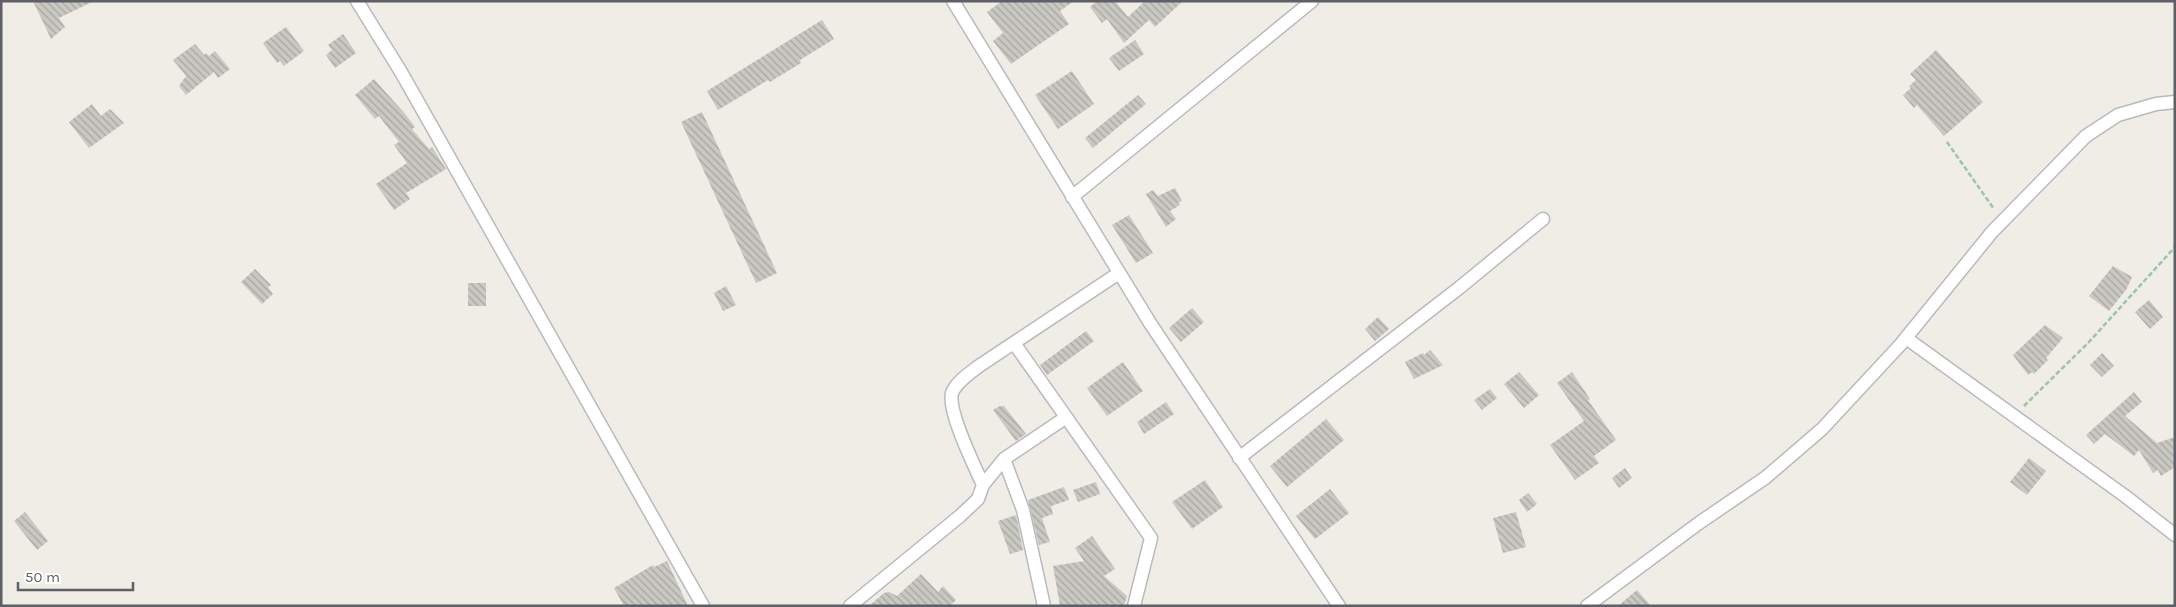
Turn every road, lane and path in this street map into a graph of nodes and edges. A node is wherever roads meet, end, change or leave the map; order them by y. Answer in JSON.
{"nodes":[{"id":1,"x":357,"y":1,"type":"edge"},
{"id":2,"x":953,"y":1,"type":"edge"},
{"id":3,"x":1312,"y":1,"type":"edge"},
{"id":4,"x":2175,"y":102,"type":"edge"},
{"id":5,"x":1947,"y":142,"type":"dead end"},
{"id":6,"x":1072,"y":197,"type":"junction"},
{"id":7,"x":1543,"y":219,"type":"dead end"},
{"id":8,"x":2002,"y":220,"type":"junction"},
{"id":9,"x":2175,"y":247,"type":"edge"},
{"id":10,"x":1119,"y":273,"type":"junction"},
{"id":11,"x":1906,"y":338,"type":"junction"},
{"id":12,"x":1014,"y":343,"type":"junction"},
{"id":13,"x":2014,"y":415,"type":"junction"},
{"id":14,"x":1065,"y":418,"type":"junction"},
{"id":15,"x":1239,"y":458,"type":"junction"},
{"id":16,"x":1004,"y":459,"type":"junction"},
{"id":17,"x":983,"y":485,"type":"junction"},
{"id":18,"x":2175,"y":535,"type":"edge"},
{"id":19,"x":703,"y":606,"type":"edge"},
{"id":20,"x":850,"y":606,"type":"edge"},
{"id":21,"x":1044,"y":606,"type":"edge"},
{"id":22,"x":1134,"y":606,"type":"edge"},
{"id":23,"x":1339,"y":606,"type":"edge"},
{"id":24,"x":1586,"y":606,"type":"edge"}],
"edges":[{"from":1,"to":19,"type":"street"},
{"from":2,"to":6,"type":"street"},
{"from":3,"to":6,"type":"street"},
{"from":4,"to":8,"type":"street"},
{"from":5,"to":8,"type":"path"},
{"from":6,"to":10,"type":"street"},
{"from":7,"to":15,"type":"street"},
{"from":8,"to":11,"type":"street"},
{"from":9,"to":13,"type":"path"},
{"from":10,"to":12,"type":"street"},
{"from":10,"to":15,"type":"street"},
{"from":11,"to":13,"type":"street"},
{"from":11,"to":24,"type":"street"},
{"from":12,"to":14,"type":"street"},
{"from":12,"to":17,"type":"street"},
{"from":13,"to":18,"type":"street"},
{"from":14,"to":16,"type":"street"},
{"from":14,"to":22,"type":"street"},
{"from":15,"to":23,"type":"street"},
{"from":16,"to":17,"type":"street"},
{"from":16,"to":21,"type":"street"},
{"from":17,"to":20,"type":"street"}]}
